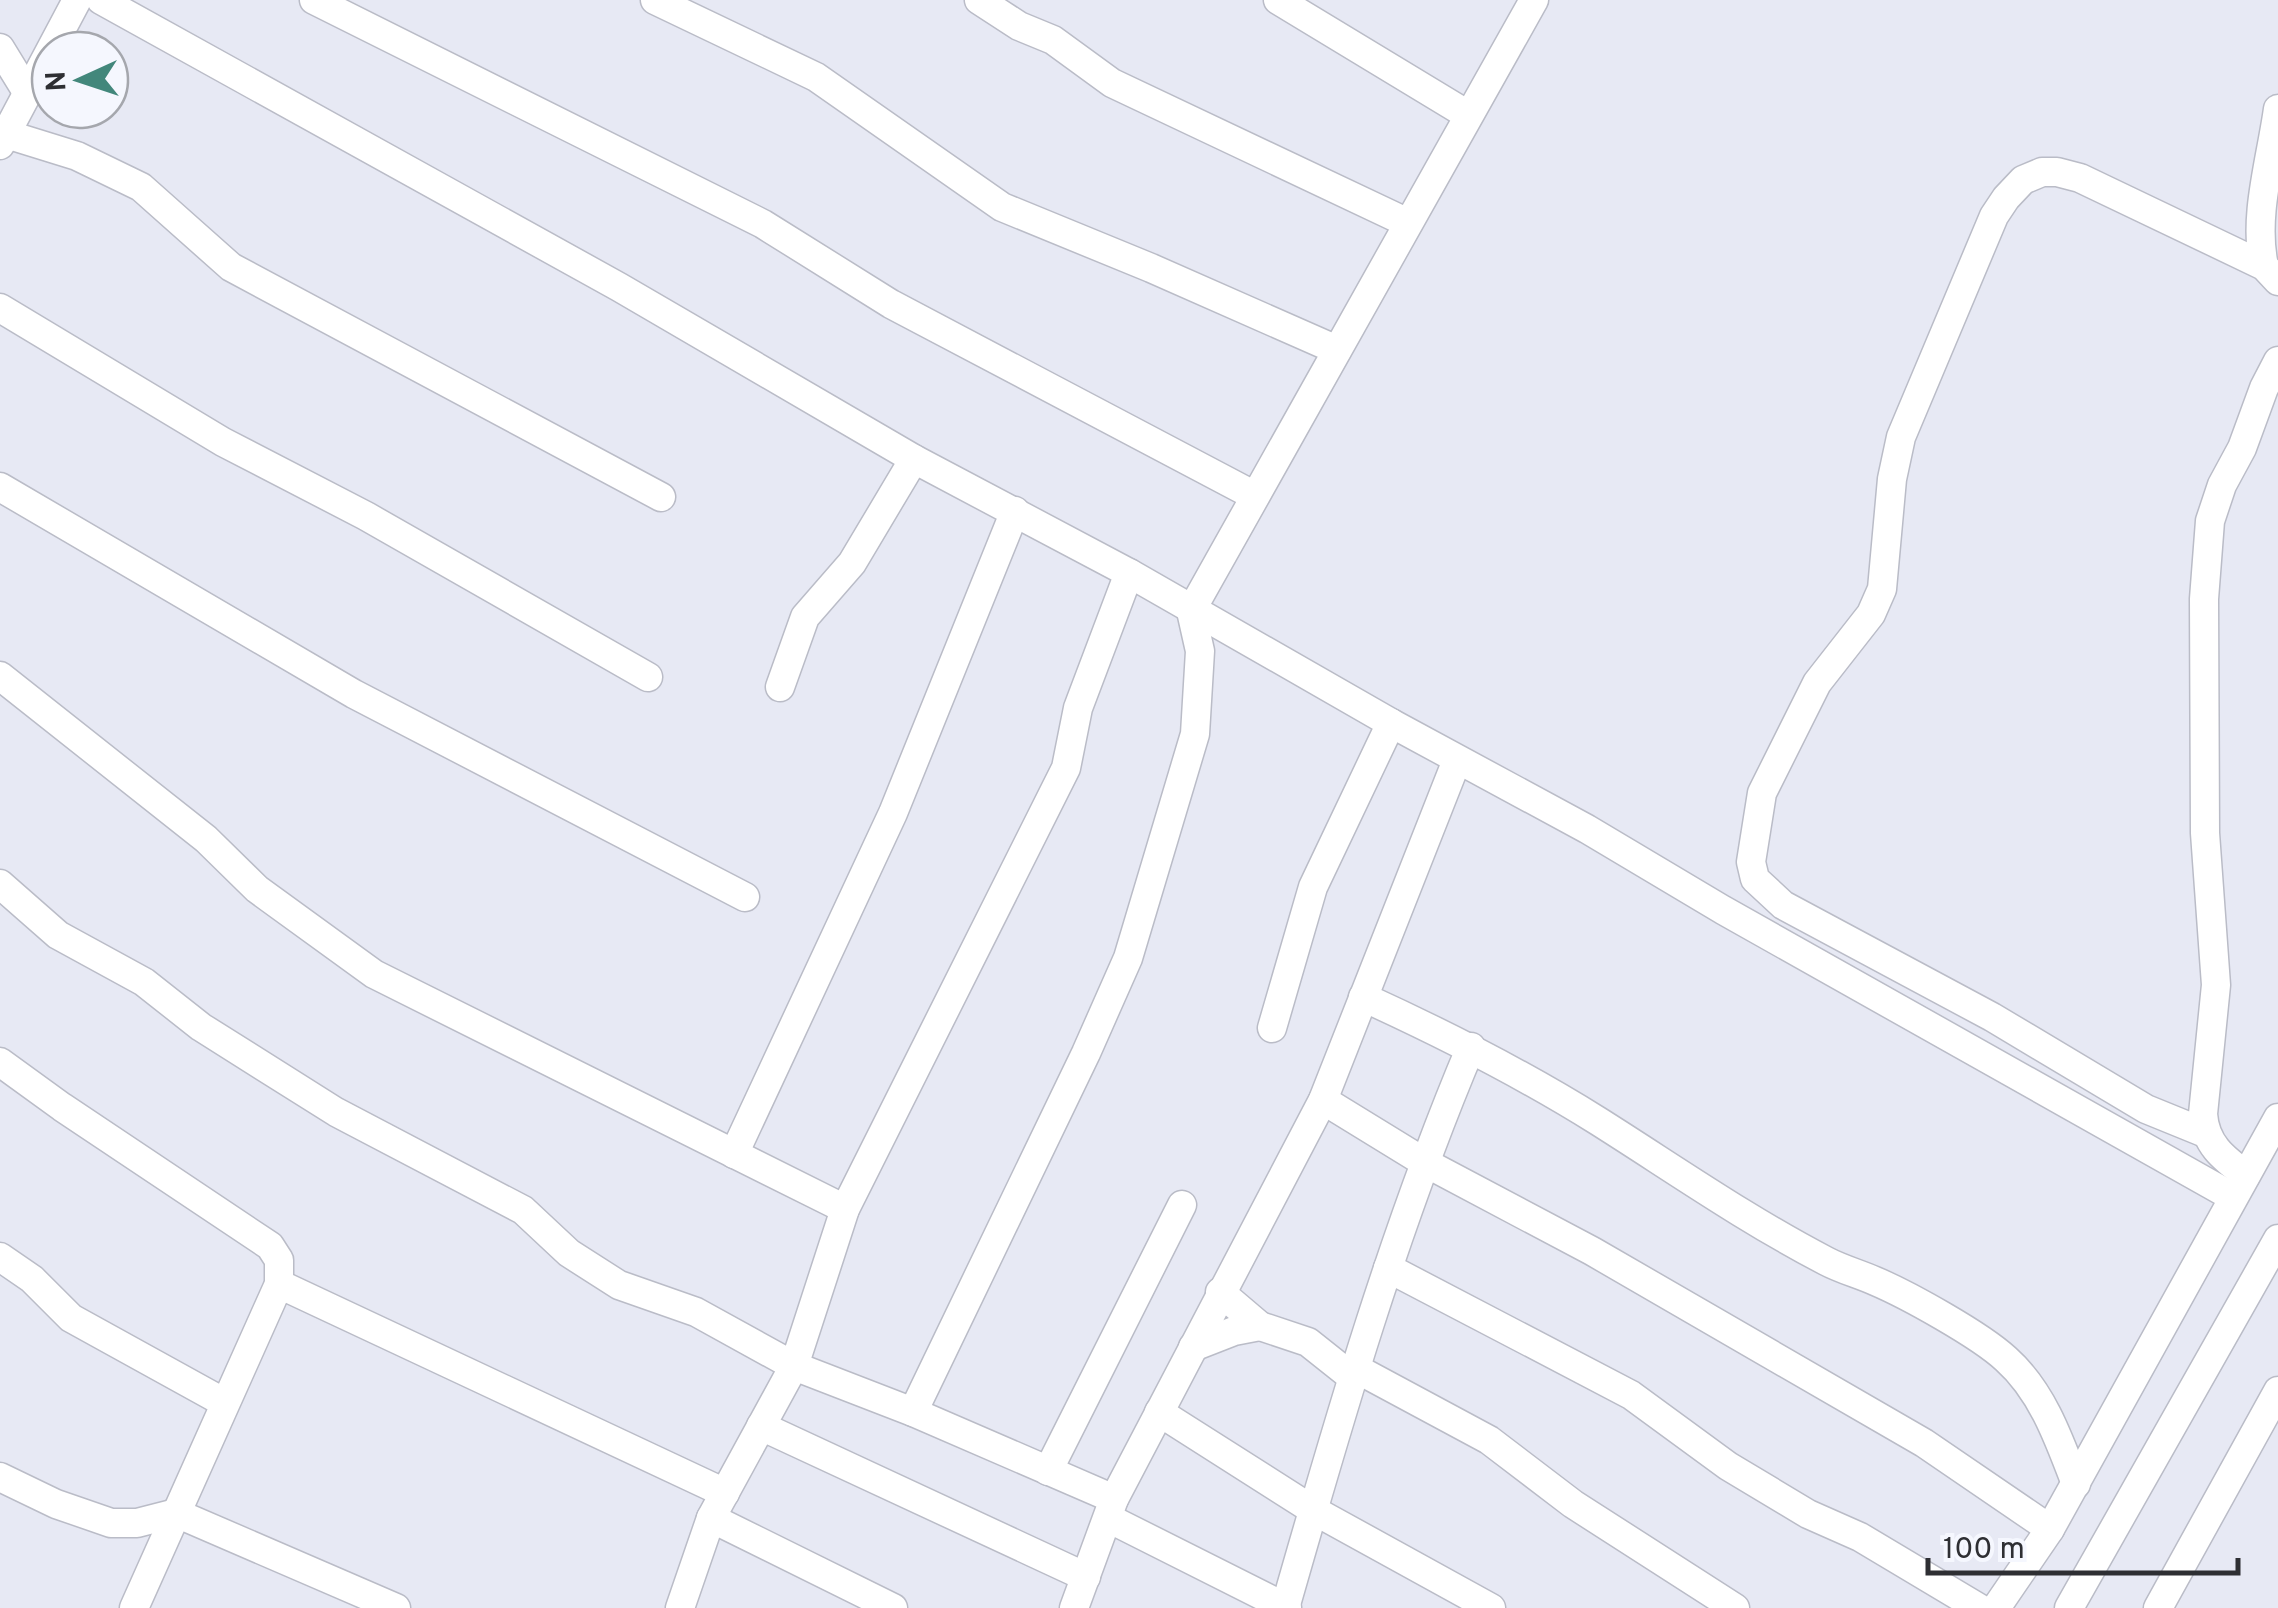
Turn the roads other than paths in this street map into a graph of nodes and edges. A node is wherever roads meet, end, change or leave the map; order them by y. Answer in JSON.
{"nodes":[{"id":1,"x":77,"y":0,"type":"edge"},
{"id":2,"x":101,"y":0,"type":"edge"},
{"id":3,"x":314,"y":0,"type":"edge"},
{"id":4,"x":655,"y":0,"type":"edge"},
{"id":5,"x":979,"y":0,"type":"edge"},
{"id":6,"x":1278,"y":0,"type":"edge"},
{"id":7,"x":1534,"y":0,"type":"edge"},
{"id":8,"x":0,"y":48,"type":"edge"},
{"id":9,"x":27,"y":92,"type":"junction"},
{"id":10,"x":2278,"y":109,"type":"edge"},
{"id":11,"x":1468,"y":115,"type":"junction"},
{"id":12,"x":3,"y":139,"type":"edge"},
{"id":13,"x":1408,"y":223,"type":"junction"},
{"id":14,"x":2271,"y":274,"type":"edge"},
{"id":15,"x":0,"y":308,"type":"edge"},
{"id":16,"x":1337,"y":350,"type":"junction"},
{"id":17,"x":2278,"y":361,"type":"edge"},
{"id":18,"x":914,"y":459,"type":"junction"},
{"id":19,"x":0,"y":486,"type":"edge"},
{"id":20,"x":1255,"y":496,"type":"junction"},
{"id":21,"x":660,"y":497,"type":"dead end"},
{"id":22,"x":1015,"y":511,"type":"junction"},
{"id":23,"x":1129,"y":573,"type":"junction"},
{"id":24,"x":1191,"y":611,"type":"junction"},
{"id":25,"x":0,"y":676,"type":"edge"},
{"id":26,"x":648,"y":677,"type":"dead end"},
{"id":27,"x":780,"y":687,"type":"dead end"},
{"id":28,"x":1391,"y":723,"type":"junction"},
{"id":29,"x":1457,"y":760,"type":"junction"},
{"id":30,"x":0,"y":884,"type":"edge"},
{"id":31,"x":745,"y":897,"type":"dead end"},
{"id":32,"x":1363,"y":997,"type":"junction"},
{"id":33,"x":1272,"y":1028,"type":"dead end"},
{"id":34,"x":1471,"y":1047,"type":"junction"},
{"id":35,"x":0,"y":1062,"type":"edge"},
{"id":36,"x":1323,"y":1100,"type":"junction"},
{"id":37,"x":2278,"y":1118,"type":"edge"},
{"id":38,"x":2204,"y":1133,"type":"junction"},
{"id":39,"x":734,"y":1154,"type":"junction"},
{"id":40,"x":1424,"y":1162,"type":"junction"},
{"id":41,"x":2239,"y":1186,"type":"junction"},
{"id":42,"x":1182,"y":1205,"type":"dead end"},
{"id":43,"x":845,"y":1209,"type":"junction"},
{"id":44,"x":2278,"y":1239,"type":"edge"},
{"id":45,"x":0,"y":1257,"type":"edge"},
{"id":46,"x":1388,"y":1268,"type":"junction"},
{"id":47,"x":279,"y":1284,"type":"junction"},
{"id":48,"x":1220,"y":1292,"type":"junction"},
{"id":49,"x":1260,"y":1326,"type":"junction"},
{"id":50,"x":1193,"y":1347,"type":"junction"},
{"id":51,"x":794,"y":1366,"type":"junction"},
{"id":52,"x":1354,"y":1372,"type":"junction"},
{"id":53,"x":2278,"y":1391,"type":"edge"},
{"id":54,"x":1400,"y":1392,"type":"junction"},
{"id":55,"x":225,"y":1403,"type":"junction"},
{"id":56,"x":1343,"y":1409,"type":"junction"},
{"id":57,"x":913,"y":1412,"type":"junction"},
{"id":58,"x":1159,"y":1412,"type":"junction"},
{"id":59,"x":762,"y":1426,"type":"junction"},
{"id":60,"x":1048,"y":1471,"type":"junction"},
{"id":61,"x":0,"y":1477,"type":"edge"},
{"id":62,"x":2076,"y":1484,"type":"junction"},
{"id":63,"x":718,"y":1505,"type":"junction"},
{"id":64,"x":1111,"y":1509,"type":"junction"},
{"id":65,"x":1313,"y":1510,"type":"junction"},
{"id":66,"x":176,"y":1513,"type":"junction"},
{"id":67,"x":2050,"y":1530,"type":"junction"},
{"id":68,"x":1086,"y":1577,"type":"junction"},
{"id":69,"x":134,"y":1608,"type":"edge"},
{"id":70,"x":396,"y":1608,"type":"edge"},
{"id":71,"x":680,"y":1608,"type":"edge"},
{"id":72,"x":893,"y":1608,"type":"edge"},
{"id":73,"x":1074,"y":1608,"type":"edge"},
{"id":74,"x":1286,"y":1608,"type":"edge"},
{"id":75,"x":1492,"y":1608,"type":"edge"},
{"id":76,"x":1735,"y":1608,"type":"edge"},
{"id":77,"x":1980,"y":1608,"type":"edge"},
{"id":78,"x":1996,"y":1608,"type":"edge"},
{"id":79,"x":2069,"y":1608,"type":"edge"},
{"id":80,"x":2158,"y":1608,"type":"edge"}],
"edges":[{"from":1,"to":9,"type":"street"},
{"from":2,"to":18,"type":"street"},
{"from":3,"to":20,"type":"street"},
{"from":4,"to":16,"type":"street"},
{"from":5,"to":13,"type":"street"},
{"from":6,"to":11,"type":"street"},
{"from":7,"to":11,"type":"street"},
{"from":8,"to":9,"type":"street"},
{"from":9,"to":12,"type":"street"},
{"from":10,"to":14,"type":"street"},
{"from":11,"to":13,"type":"street"},
{"from":12,"to":21,"type":"street"},
{"from":13,"to":16,"type":"street"},
{"from":14,"to":38,"type":"street"},
{"from":15,"to":26,"type":"street"},
{"from":16,"to":20,"type":"street"},
{"from":17,"to":38,"type":"street"},
{"from":18,"to":22,"type":"street"},
{"from":18,"to":27,"type":"street"},
{"from":19,"to":31,"type":"street"},
{"from":20,"to":24,"type":"street"},
{"from":22,"to":23,"type":"street"},
{"from":22,"to":39,"type":"street"},
{"from":23,"to":24,"type":"street"},
{"from":23,"to":43,"type":"street"},
{"from":24,"to":28,"type":"street"},
{"from":24,"to":57,"type":"street"},
{"from":25,"to":39,"type":"street"},
{"from":28,"to":29,"type":"street"},
{"from":28,"to":33,"type":"street"},
{"from":29,"to":32,"type":"street"},
{"from":29,"to":41,"type":"street"},
{"from":30,"to":51,"type":"street"},
{"from":32,"to":34,"type":"street"},
{"from":32,"to":36,"type":"street"},
{"from":34,"to":40,"type":"street"},
{"from":34,"to":62,"type":"street"},
{"from":35,"to":47,"type":"street"},
{"from":36,"to":40,"type":"street"},
{"from":36,"to":48,"type":"street"},
{"from":37,"to":41,"type":"street"},
{"from":38,"to":41,"type":"street"},
{"from":39,"to":43,"type":"street"},
{"from":40,"to":46,"type":"street"},
{"from":40,"to":67,"type":"street"},
{"from":41,"to":62,"type":"street"},
{"from":42,"to":60,"type":"street"},
{"from":43,"to":51,"type":"street"},
{"from":44,"to":79,"type":"street"},
{"from":45,"to":55,"type":"street"},
{"from":46,"to":52,"type":"street"},
{"from":46,"to":77,"type":"street"},
{"from":47,"to":55,"type":"street"},
{"from":47,"to":63,"type":"street"},
{"from":48,"to":49,"type":"street"},
{"from":48,"to":50,"type":"street"},
{"from":49,"to":50,"type":"street"},
{"from":49,"to":52,"type":"street"},
{"from":50,"to":58,"type":"street"},
{"from":51,"to":57,"type":"street"},
{"from":51,"to":59,"type":"street"},
{"from":52,"to":54,"type":"street"},
{"from":52,"to":56,"type":"street"},
{"from":53,"to":80,"type":"street"},
{"from":54,"to":56,"type":"street"},
{"from":54,"to":76,"type":"street"},
{"from":55,"to":66,"type":"street"},
{"from":56,"to":65,"type":"street"},
{"from":57,"to":60,"type":"street"},
{"from":58,"to":64,"type":"street"},
{"from":58,"to":65,"type":"street"},
{"from":59,"to":63,"type":"street"},
{"from":59,"to":68,"type":"street"},
{"from":60,"to":64,"type":"street"},
{"from":61,"to":66,"type":"street"},
{"from":62,"to":67,"type":"street"},
{"from":63,"to":71,"type":"street"},
{"from":63,"to":72,"type":"street"},
{"from":64,"to":68,"type":"street"},
{"from":64,"to":74,"type":"street"},
{"from":65,"to":74,"type":"street"},
{"from":65,"to":75,"type":"street"},
{"from":66,"to":69,"type":"street"},
{"from":66,"to":70,"type":"street"},
{"from":67,"to":78,"type":"street"},
{"from":68,"to":73,"type":"street"}]}
